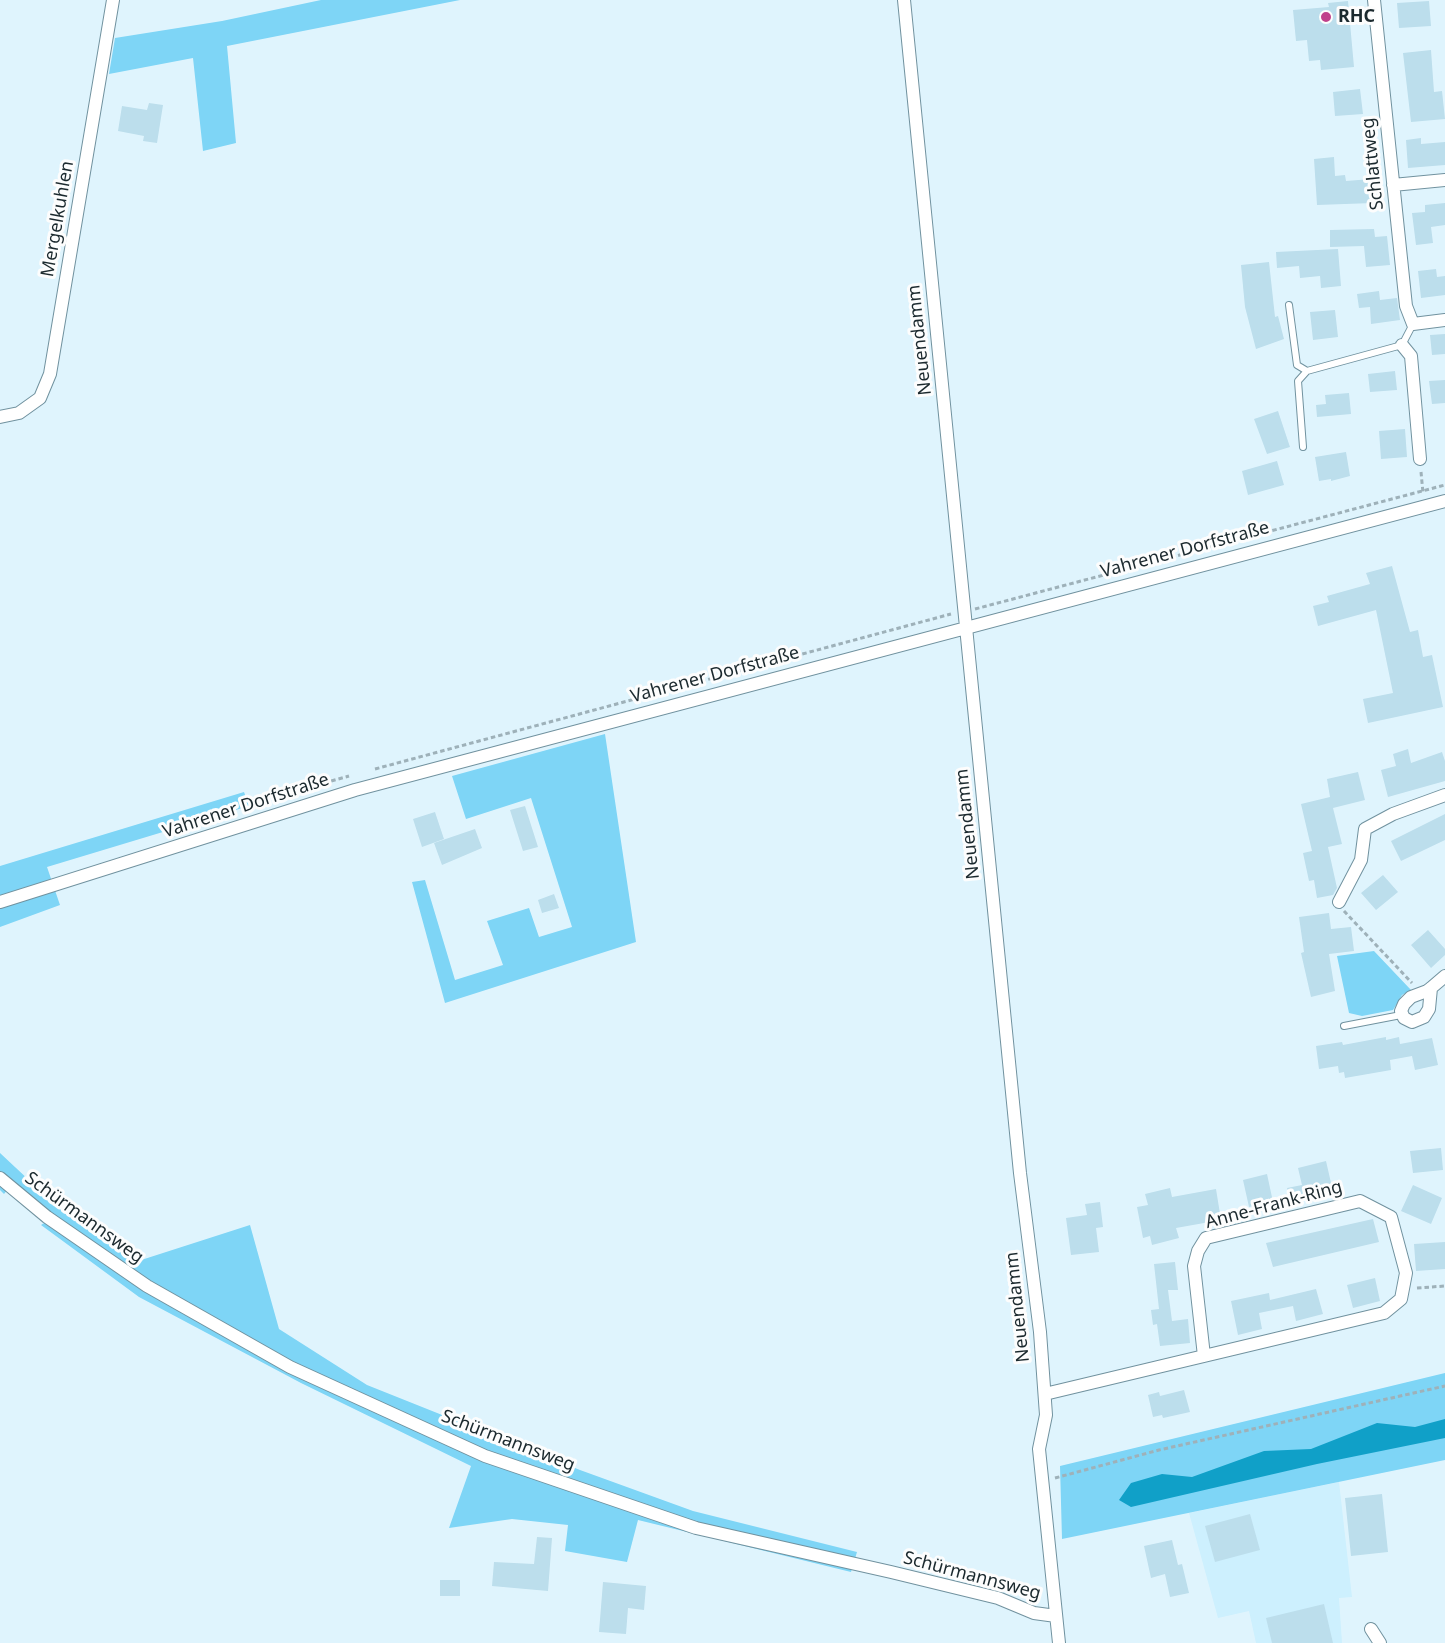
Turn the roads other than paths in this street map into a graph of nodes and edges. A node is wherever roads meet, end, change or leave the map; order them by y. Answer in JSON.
{"nodes":[{"id":1,"x":113,"y":0,"type":"edge"},
{"id":2,"x":904,"y":0,"type":"edge"},
{"id":3,"x":1374,"y":0,"type":"edge"},
{"id":4,"x":1445,"y":180,"type":"edge"},
{"id":5,"x":1394,"y":185,"type":"junction"},
{"id":6,"x":1289,"y":305,"type":"dead end"},
{"id":7,"x":1445,"y":320,"type":"edge"},
{"id":8,"x":1413,"y":324,"type":"junction"},
{"id":9,"x":1402,"y":345,"type":"junction"},
{"id":10,"x":1307,"y":371,"type":"junction"},
{"id":11,"x":0,"y":417,"type":"edge"},
{"id":12,"x":1303,"y":447,"type":"dead end"},
{"id":13,"x":1420,"y":459,"type":"road end"},
{"id":14,"x":1445,"y":501,"type":"edge"},
{"id":15,"x":966,"y":626,"type":"junction"},
{"id":16,"x":1445,"y":795,"type":"edge"},
{"id":17,"x":0,"y":902,"type":"edge"},
{"id":18,"x":1339,"y":902,"type":"road end"},
{"id":19,"x":1445,"y":976,"type":"edge"},
{"id":20,"x":1426,"y":991,"type":"junction"},
{"id":21,"x":1401,"y":1015,"type":"junction"},
{"id":22,"x":1344,"y":1026,"type":"dead end"},
{"id":23,"x":0,"y":1178,"type":"edge"},
{"id":24,"x":1204,"y":1356,"type":"junction"},
{"id":25,"x":1045,"y":1393,"type":"junction"},
{"id":26,"x":1056,"y":1616,"type":"junction"},
{"id":27,"x":1371,"y":1629,"type":"dead end"},
{"id":28,"x":1059,"y":1643,"type":"edge"},
{"id":29,"x":1380,"y":1643,"type":"edge"}],
"edges":[{"from":1,"to":11,"type":"street","name":"Mergelkuhlen"},
{"from":2,"to":15,"type":"street","name":"Neuendamm"},
{"from":3,"to":5,"type":"street","name":"Schlattweg"},
{"from":4,"to":5,"type":"street"},
{"from":5,"to":8,"type":"street","name":"Schlattweg"},
{"from":6,"to":10,"type":"lane"},
{"from":7,"to":8,"type":"street"},
{"from":8,"to":9,"type":"lane"},
{"from":9,"to":10,"type":"lane"},
{"from":9,"to":13,"type":"street"},
{"from":10,"to":12,"type":"lane"},
{"from":14,"to":15,"type":"street","name":"Vahrener Dorfstraße"},
{"from":15,"to":17,"type":"street","name":"Vahrener Dorfstraße"},
{"from":15,"to":25,"type":"street","name":"Neuendamm"},
{"from":16,"to":18,"type":"street"},
{"from":19,"to":20,"type":"street"},
{"from":20,"to":21,"type":"street"},
{"from":20,"to":21,"type":"street"},
{"from":21,"to":22,"type":"lane"},
{"from":23,"to":26,"type":"street","name":"Schürmannsweg"},
{"from":24,"to":24,"type":"street","name":"Anne-Frank-Ring"},
{"from":24,"to":25,"type":"street"},
{"from":25,"to":26,"type":"street","name":"Neuendamm"},
{"from":26,"to":28,"type":"street","name":"Neuendamm"},
{"from":27,"to":29,"type":"street"}]}
